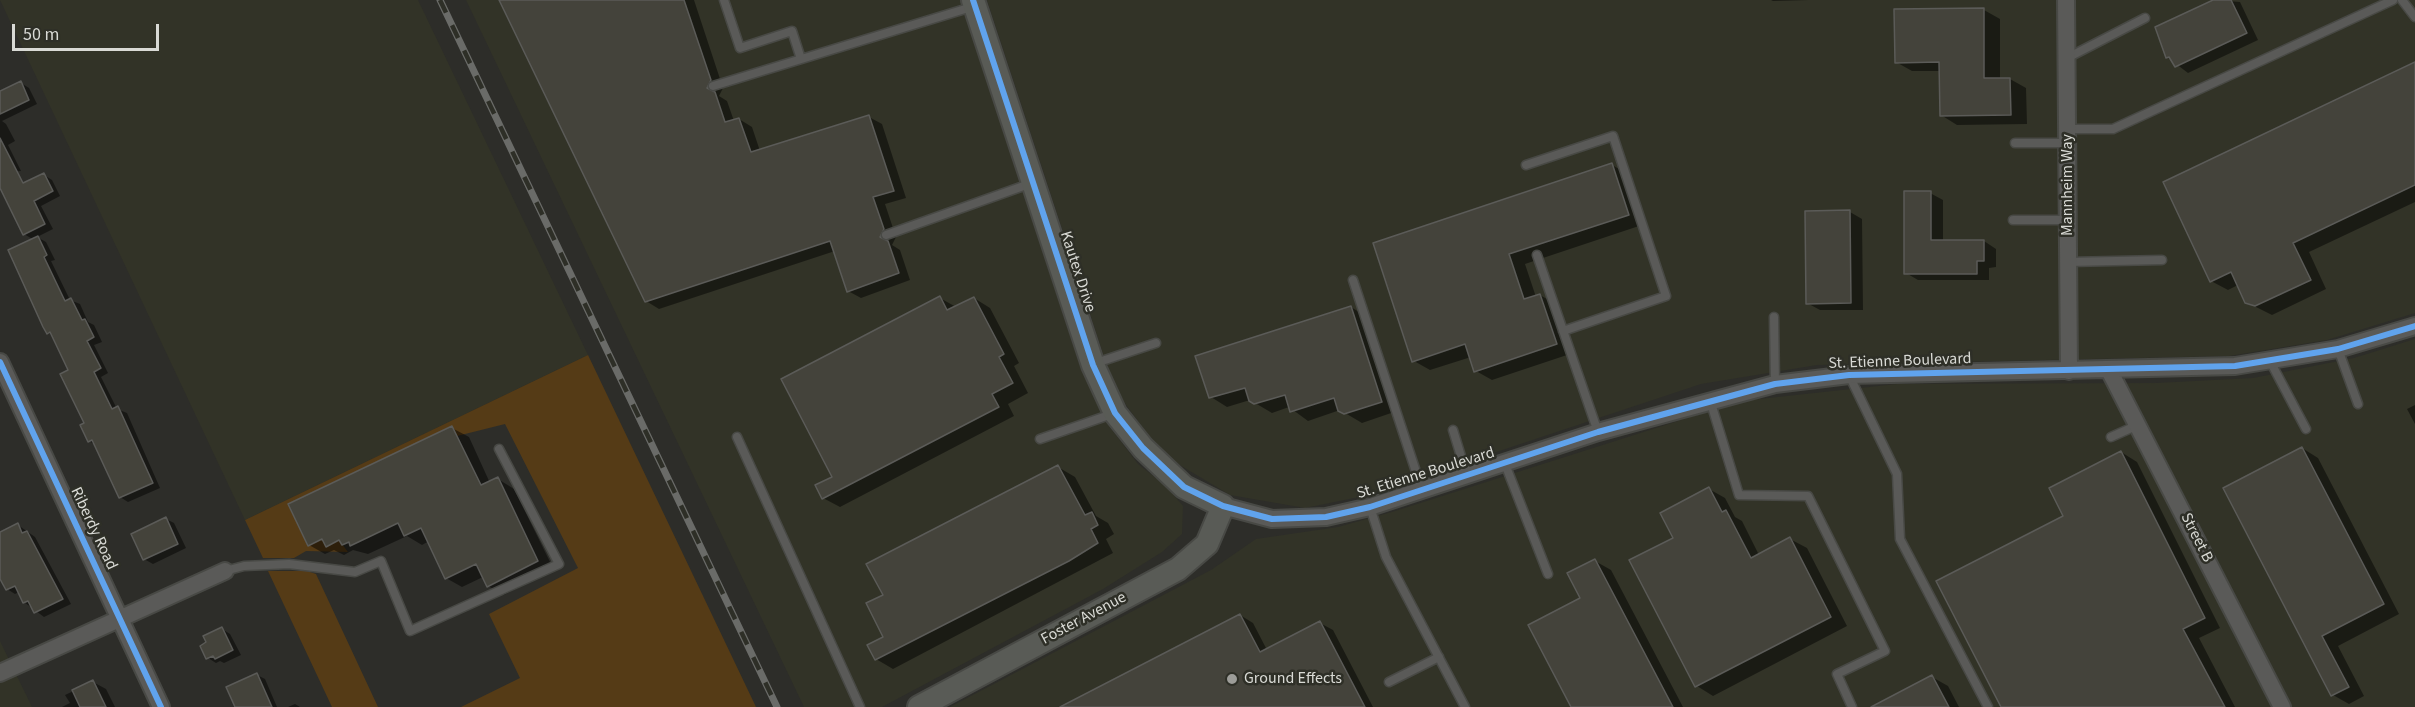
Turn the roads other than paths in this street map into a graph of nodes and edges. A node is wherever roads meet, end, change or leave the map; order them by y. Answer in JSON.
{"nodes":[{"id":1,"x":724,"y":0,"type":"edge"},
{"id":2,"x":2066,"y":0,"type":"edge"},
{"id":3,"x":2393,"y":0,"type":"edge"},
{"id":4,"x":2402,"y":0,"type":"edge"},
{"id":5,"x":974,"y":3,"type":"edge"},
{"id":6,"x":2415,"y":17,"type":"edge"},
{"id":7,"x":2145,"y":18,"type":"dead end"},
{"id":8,"x":2067,"y":58,"type":"junction"},
{"id":9,"x":801,"y":59,"type":"junction"},
{"id":10,"x":713,"y":86,"type":"dead end"},
{"id":11,"x":2067,"y":136,"type":"junction"},
{"id":12,"x":2015,"y":143,"type":"dead end"},
{"id":13,"x":1526,"y":165,"type":"dead end"},
{"id":14,"x":1033,"y":182,"type":"junction"},
{"id":15,"x":2013,"y":220,"type":"dead end"},
{"id":16,"x":2068,"y":220,"type":"junction"},
{"id":17,"x":886,"y":235,"type":"dead end"},
{"id":18,"x":1537,"y":255,"type":"dead end"},
{"id":19,"x":2162,"y":260,"type":"dead end"},
{"id":20,"x":2068,"y":262,"type":"junction"},
{"id":21,"x":1353,"y":280,"type":"dead end"},
{"id":22,"x":1774,"y":317,"type":"dead end"},
{"id":23,"x":2415,"y":326,"type":"edge"},
{"id":24,"x":1563,"y":331,"type":"junction"},
{"id":25,"x":1156,"y":343,"type":"dead end"},
{"id":26,"x":2338,"y":349,"type":"junction"},
{"id":27,"x":2270,"y":361,"type":"junction"},
{"id":28,"x":0,"y":362,"type":"edge"},
{"id":29,"x":1093,"y":364,"type":"junction"},
{"id":30,"x":2109,"y":370,"type":"junction"},
{"id":31,"x":2069,"y":371,"type":"junction"},
{"id":32,"x":1849,"y":375,"type":"junction"},
{"id":33,"x":1774,"y":384,"type":"junction"},
{"id":34,"x":1710,"y":399,"type":"junction"},
{"id":35,"x":2358,"y":404,"type":"dead end"},
{"id":36,"x":1115,"y":412,"type":"junction"},
{"id":37,"x":2138,"y":425,"type":"junction"},
{"id":38,"x":2306,"y":429,"type":"dead end"},
{"id":39,"x":1453,"y":430,"type":"dead end"},
{"id":40,"x":1598,"y":432,"type":"junction"},
{"id":41,"x":737,"y":437,"type":"dead end"},
{"id":42,"x":2110,"y":437,"type":"dead end"},
{"id":43,"x":1040,"y":439,"type":"dead end"},
{"id":44,"x":499,"y":449,"type":"dead end"},
{"id":45,"x":1505,"y":464,"type":"junction"},
{"id":46,"x":1467,"y":476,"type":"junction"},
{"id":47,"x":1422,"y":490,"type":"junction"},
{"id":48,"x":1223,"y":506,"type":"junction"},
{"id":49,"x":1370,"y":507,"type":"junction"},
{"id":50,"x":225,"y":571,"type":"joint"},
{"id":51,"x":1548,"y":574,"type":"dead end"},
{"id":52,"x":119,"y":618,"type":"junction"},
{"id":53,"x":1439,"y":657,"type":"junction"},
{"id":54,"x":0,"y":673,"type":"edge"},
{"id":55,"x":1389,"y":682,"type":"dead end"},
{"id":56,"x":161,"y":707,"type":"edge"},
{"id":57,"x":860,"y":707,"type":"edge"},
{"id":58,"x":919,"y":707,"type":"edge"},
{"id":59,"x":1465,"y":707,"type":"edge"},
{"id":60,"x":1852,"y":707,"type":"edge"},
{"id":61,"x":1988,"y":707,"type":"edge"},
{"id":62,"x":2282,"y":707,"type":"edge"}],
"edges":[{"from":1,"to":9,"type":"lane"},
{"from":2,"to":8,"type":"street","name":"Mannheim Way"},
{"from":3,"to":11,"type":"lane"},
{"from":4,"to":6,"type":"lane"},
{"from":5,"to":9,"type":"lane"},
{"from":5,"to":14,"type":"street","name":"Kautex Drive"},
{"from":7,"to":8,"type":"lane"},
{"from":8,"to":11,"type":"street","name":"Mannheim Way"},
{"from":9,"to":10,"type":"lane"},
{"from":11,"to":12,"type":"lane"},
{"from":11,"to":16,"type":"street","name":"Mannheim Way"},
{"from":13,"to":24,"type":"lane"},
{"from":14,"to":17,"type":"lane"},
{"from":14,"to":29,"type":"street","name":"Kautex Drive"},
{"from":15,"to":16,"type":"lane"},
{"from":16,"to":20,"type":"street","name":"Mannheim Way"},
{"from":18,"to":24,"type":"lane"},
{"from":19,"to":20,"type":"lane"},
{"from":20,"to":31,"type":"street","name":"Mannheim Way"},
{"from":21,"to":47,"type":"lane"},
{"from":22,"to":33,"type":"lane"},
{"from":23,"to":26,"type":"street","name":"St. Etienne Boulevard"},
{"from":24,"to":40,"type":"lane"},
{"from":25,"to":29,"type":"lane"},
{"from":26,"to":27,"type":"street","name":"St. Etienne Boulevard"},
{"from":26,"to":35,"type":"lane"},
{"from":27,"to":30,"type":"street","name":"St. Etienne Boulevard"},
{"from":27,"to":38,"type":"lane"},
{"from":28,"to":52,"type":"street","name":"Riberdy Road"},
{"from":29,"to":36,"type":"street","name":"Kautex Drive"},
{"from":30,"to":31,"type":"street","name":"St. Etienne Boulevard"},
{"from":30,"to":37,"type":"street","name":"Street B"},
{"from":31,"to":32,"type":"street","name":"St. Etienne Boulevard"},
{"from":32,"to":33,"type":"street","name":"St. Etienne Boulevard"},
{"from":32,"to":61,"type":"lane"},
{"from":33,"to":34,"type":"street","name":"St. Etienne Boulevard"},
{"from":34,"to":40,"type":"street","name":"St. Etienne Boulevard"},
{"from":34,"to":60,"type":"lane"},
{"from":36,"to":43,"type":"lane"},
{"from":36,"to":48,"type":"street","name":"Kautex Drive"},
{"from":37,"to":42,"type":"lane"},
{"from":37,"to":62,"type":"street","name":"Street B"},
{"from":39,"to":46,"type":"lane"},
{"from":40,"to":45,"type":"street","name":"St. Etienne Boulevard"},
{"from":41,"to":57,"type":"lane"},
{"from":44,"to":50,"type":"lane"},
{"from":45,"to":46,"type":"street","name":"St. Etienne Boulevard"},
{"from":45,"to":51,"type":"lane"},
{"from":46,"to":47,"type":"street","name":"St. Etienne Boulevard"},
{"from":47,"to":49,"type":"street","name":"St. Etienne Boulevard"},
{"from":48,"to":49,"type":"street","name":"St. Etienne Boulevard"},
{"from":48,"to":58,"type":"street","name":"Foster Avenue"},
{"from":49,"to":53,"type":"lane"},
{"from":50,"to":52,"type":"street"},
{"from":52,"to":54,"type":"street"},
{"from":52,"to":56,"type":"street","name":"Riberdy Road"},
{"from":53,"to":55,"type":"lane"},
{"from":53,"to":59,"type":"lane"}]}
